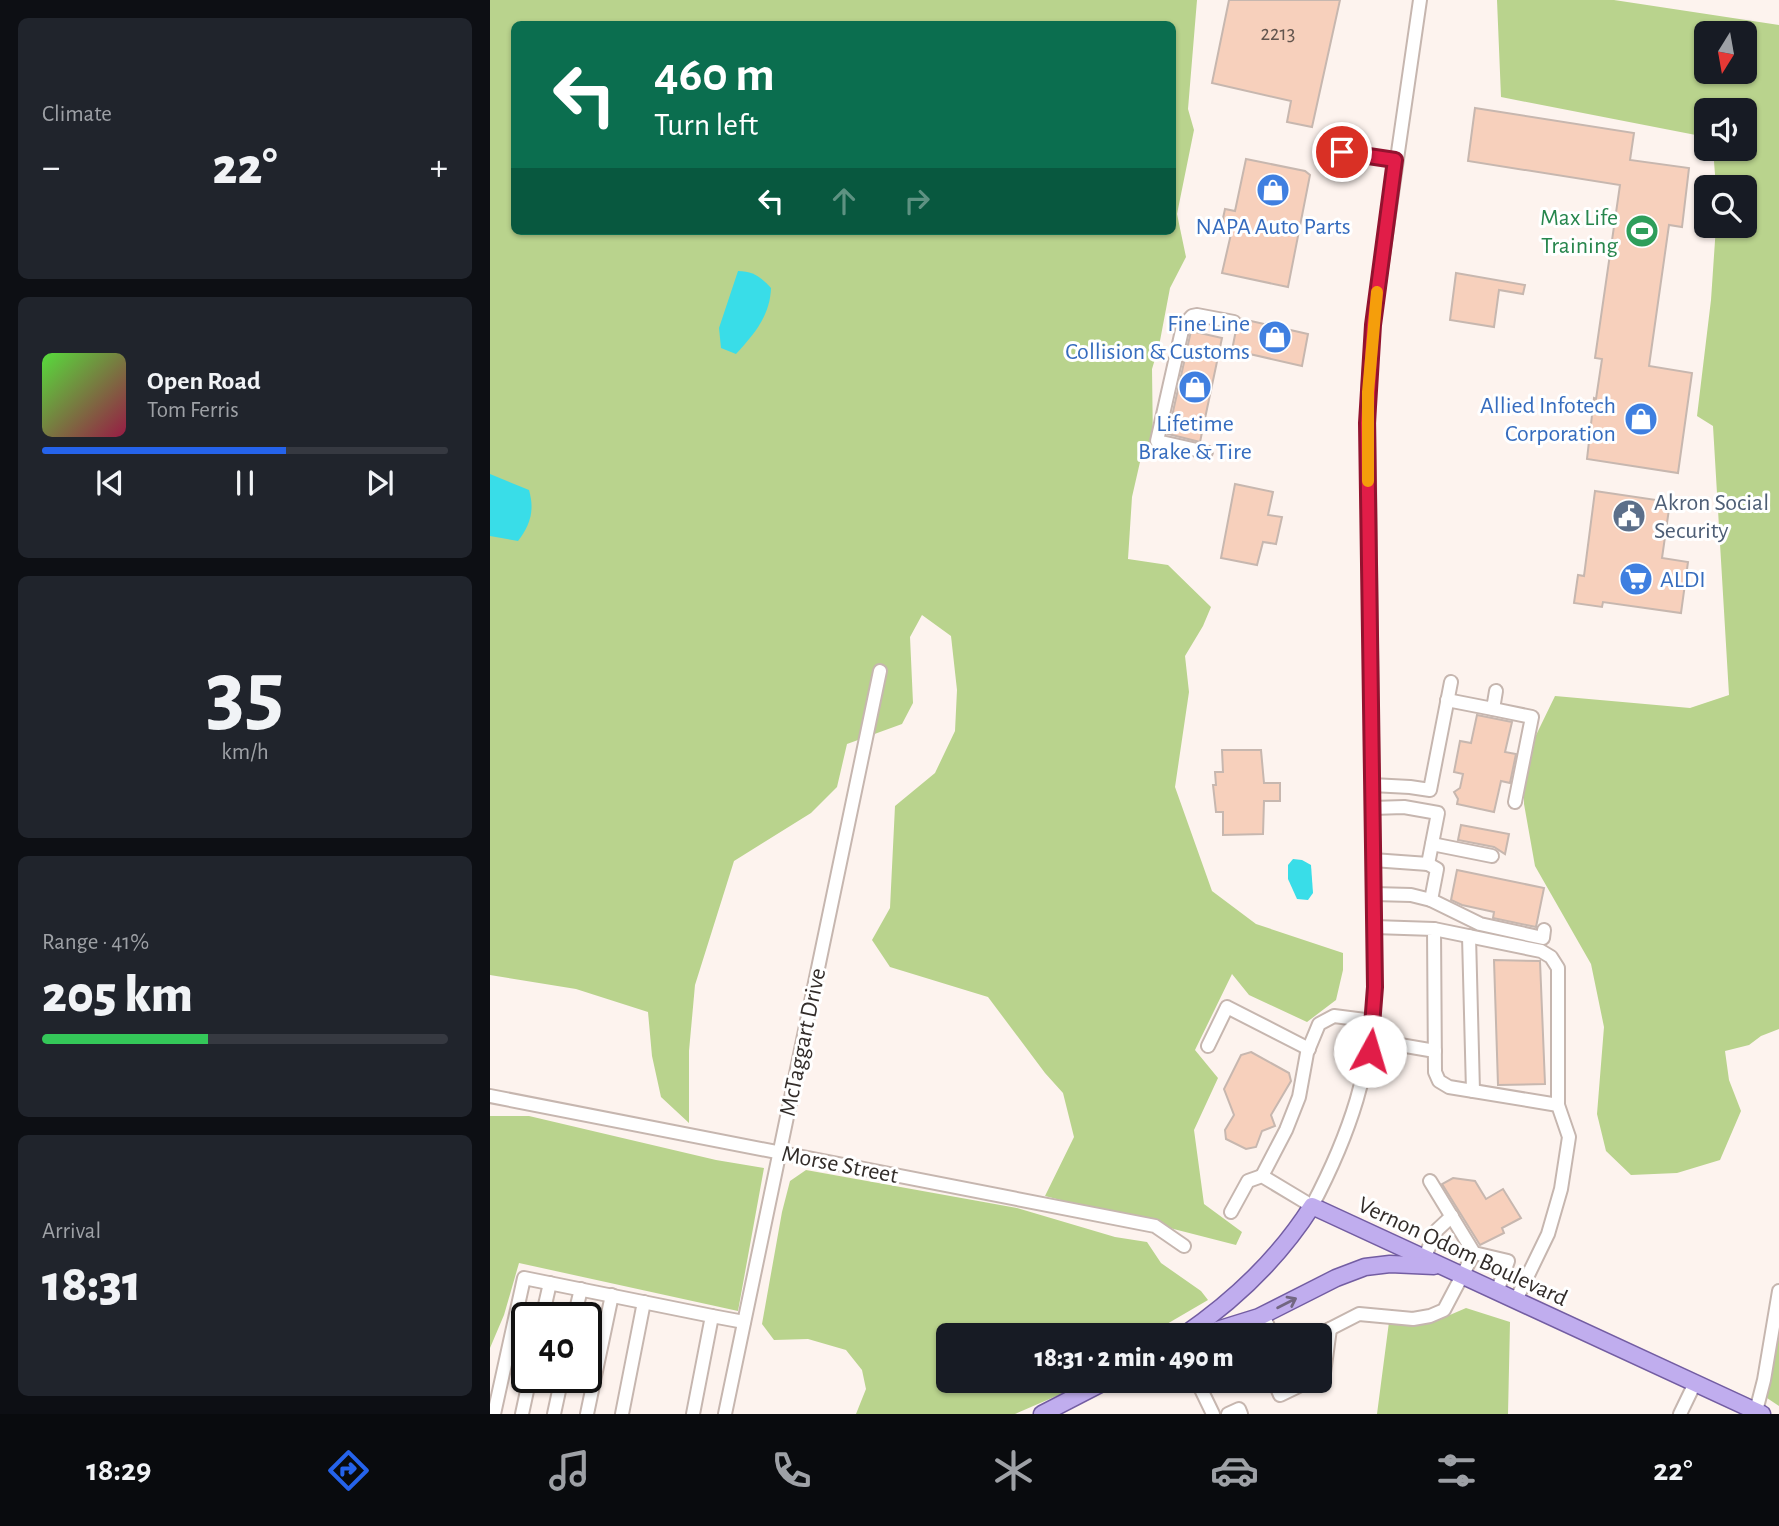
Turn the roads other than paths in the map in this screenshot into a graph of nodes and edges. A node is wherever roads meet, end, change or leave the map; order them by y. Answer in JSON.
{"nodes":[{"id":1,"x":1420,"y":0,"type":"edge"},
{"id":2,"x":1328,"y":149,"type":"dead end"},
{"id":3,"x":1395,"y":160,"type":"junction"},
{"id":4,"x":1234,"y":323,"type":"dead end"},
{"id":5,"x":1206,"y":452,"type":"dead end"},
{"id":6,"x":880,"y":671,"type":"dead end"},
{"id":7,"x":1451,"y":682,"type":"dead end"},
{"id":8,"x":1496,"y":691,"type":"dead end"},
{"id":9,"x":1447,"y":700,"type":"junction"},
{"id":10,"x":1493,"y":709,"type":"junction"},
{"id":11,"x":1372,"y":785,"type":"junction"},
{"id":12,"x":1515,"y":802,"type":"dead end"},
{"id":13,"x":1372,"y":808,"type":"junction"},
{"id":14,"x":1432,"y":844,"type":"junction"},
{"id":15,"x":1492,"y":856,"type":"dead end"},
{"id":16,"x":1373,"y":860,"type":"junction"},
{"id":17,"x":1429,"y":864,"type":"junction"},
{"id":18,"x":1374,"y":894,"type":"junction"},
{"id":19,"x":1431,"y":900,"type":"junction"},
{"id":20,"x":1374,"y":927,"type":"junction"},
{"id":21,"x":1434,"y":929,"type":"junction"},
{"id":22,"x":1544,"y":930,"type":"dead end"},
{"id":23,"x":1469,"y":936,"type":"junction"},
{"id":24,"x":1373,"y":1021,"type":"junction"},
{"id":25,"x":1371,"y":1040,"type":"junction"},
{"id":26,"x":1208,"y":1046,"type":"dead end"},
{"id":27,"x":1309,"y":1048,"type":"junction"},
{"id":28,"x":1435,"y":1051,"type":"junction"},
{"id":29,"x":1473,"y":1091,"type":"junction"},
{"id":30,"x":490,"y":1096,"type":"edge"},
{"id":31,"x":1558,"y":1105,"type":"junction"},
{"id":32,"x":779,"y":1152,"type":"junction"},
{"id":33,"x":1262,"y":1177,"type":"junction"},
{"id":34,"x":1430,"y":1181,"type":"dead end"},
{"id":35,"x":1312,"y":1206,"type":"junction"},
{"id":36,"x":1231,"y":1212,"type":"dead end"},
{"id":37,"x":1452,"y":1216,"type":"junction"},
{"id":38,"x":1184,"y":1246,"type":"dead end"},
{"id":39,"x":1474,"y":1253,"type":"junction"},
{"id":40,"x":1424,"y":1258,"type":"junction"},
{"id":41,"x":1443,"y":1267,"type":"junction"},
{"id":42,"x":1463,"y":1276,"type":"junction"},
{"id":43,"x":550,"y":1283,"type":"junction"},
{"id":44,"x":581,"y":1289,"type":"junction"},
{"id":45,"x":1779,"y":1290,"type":"edge"},
{"id":46,"x":1497,"y":1292,"type":"junction"},
{"id":47,"x":612,"y":1296,"type":"junction"},
{"id":48,"x":1516,"y":1300,"type":"junction"},
{"id":49,"x":546,"y":1302,"type":"edge"},
{"id":50,"x":578,"y":1302,"type":"edge"},
{"id":51,"x":644,"y":1302,"type":"junction"},
{"id":52,"x":1263,"y":1315,"type":"junction"},
{"id":53,"x":712,"y":1316,"type":"junction"},
{"id":54,"x":744,"y":1322,"type":"junction"},
{"id":55,"x":1201,"y":1323,"type":"edge"},
{"id":56,"x":1248,"y":1323,"type":"edge"},
{"id":57,"x":1267,"y":1323,"type":"edge"},
{"id":58,"x":1332,"y":1328,"type":"edge"},
{"id":59,"x":1695,"y":1383,"type":"junction"},
{"id":60,"x":527,"y":1393,"type":"edge"},
{"id":61,"x":559,"y":1393,"type":"edge"},
{"id":62,"x":1083,"y":1393,"type":"edge"},
{"id":63,"x":1203,"y":1393,"type":"edge"},
{"id":64,"x":1759,"y":1413,"type":"edge"},
{"id":65,"x":494,"y":1414,"type":"edge"},
{"id":66,"x":522,"y":1414,"type":"edge"},
{"id":67,"x":554,"y":1414,"type":"edge"},
{"id":68,"x":587,"y":1414,"type":"edge"},
{"id":69,"x":622,"y":1414,"type":"edge"},
{"id":70,"x":693,"y":1414,"type":"edge"},
{"id":71,"x":725,"y":1414,"type":"edge"},
{"id":72,"x":1042,"y":1414,"type":"edge"},
{"id":73,"x":1213,"y":1414,"type":"edge"},
{"id":74,"x":1228,"y":1414,"type":"edge"},
{"id":75,"x":1241,"y":1414,"type":"edge"},
{"id":76,"x":1680,"y":1414,"type":"edge"}],
"edges":[{"from":1,"to":3,"type":"street"},
{"from":2,"to":3,"type":"street"},
{"from":3,"to":11,"type":"street"},
{"from":4,"to":5,"type":"street"},
{"from":6,"to":32,"type":"street","name":"McTaggart Drive"},
{"from":7,"to":9,"type":"street"},
{"from":8,"to":10,"type":"street"},
{"from":9,"to":10,"type":"street"},
{"from":9,"to":11,"type":"street"},
{"from":10,"to":12,"type":"street"},
{"from":11,"to":13,"type":"street"},
{"from":13,"to":14,"type":"street"},
{"from":13,"to":16,"type":"street"},
{"from":14,"to":15,"type":"street"},
{"from":14,"to":17,"type":"street"},
{"from":16,"to":17,"type":"street"},
{"from":16,"to":18,"type":"street"},
{"from":17,"to":19,"type":"street"},
{"from":18,"to":19,"type":"street"},
{"from":18,"to":20,"type":"street"},
{"from":19,"to":22,"type":"street"},
{"from":20,"to":21,"type":"street"},
{"from":20,"to":24,"type":"street"},
{"from":21,"to":23,"type":"street"},
{"from":21,"to":28,"type":"street"},
{"from":23,"to":29,"type":"street"},
{"from":23,"to":31,"type":"street"},
{"from":24,"to":25,"type":"street"},
{"from":24,"to":27,"type":"street"},
{"from":25,"to":28,"type":"street"},
{"from":25,"to":35,"type":"street"},
{"from":26,"to":27,"type":"street"},
{"from":27,"to":33,"type":"street"},
{"from":28,"to":29,"type":"street"},
{"from":29,"to":31,"type":"street"},
{"from":30,"to":32,"type":"street","name":"Morse Street"},
{"from":31,"to":48,"type":"street"},
{"from":32,"to":38,"type":"street","name":"Morse Street"},
{"from":32,"to":54,"type":"street","name":"McTaggart Drive"},
{"from":33,"to":35,"type":"street"},
{"from":33,"to":36,"type":"street"},
{"from":34,"to":37,"type":"street"},
{"from":35,"to":40,"type":"main road","name":"Vernon Odom Boulevard"},
{"from":35,"to":55,"type":"main road"},
{"from":37,"to":39,"type":"street"},
{"from":37,"to":40,"type":"street"},
{"from":39,"to":42,"type":"street"},
{"from":39,"to":46,"type":"street"},
{"from":40,"to":41,"type":"main road","name":"Vernon Odom Boulevard"},
{"from":41,"to":42,"type":"main road","name":"Vernon Odom Boulevard"},
{"from":52,"to":41,"type":"main road","one_way":true},
{"from":42,"to":46,"type":"main road","name":"Vernon Odom Boulevard"},
{"from":42,"to":58,"type":"street"},
{"from":43,"to":44,"type":"street"},
{"from":43,"to":49,"type":"street"},
{"from":43,"to":65,"type":"street"},
{"from":44,"to":47,"type":"street"},
{"from":44,"to":50,"type":"street"},
{"from":45,"to":64,"type":"street"},
{"from":46,"to":48,"type":"main road","name":"Vernon Odom Boulevard"},
{"from":47,"to":51,"type":"street"},
{"from":47,"to":68,"type":"street"},
{"from":48,"to":59,"type":"main road","name":"Vernon Odom Boulevard"},
{"from":51,"to":53,"type":"street"},
{"from":51,"to":69,"type":"street"},
{"from":52,"to":56,"type":"main road"},
{"from":52,"to":57,"type":"street"},
{"from":53,"to":54,"type":"street"},
{"from":53,"to":70,"type":"street"},
{"from":54,"to":71,"type":"street","name":"McTaggart Drive"},
{"from":59,"to":64,"type":"main road","name":"Vernon Odom Boulevard"},
{"from":59,"to":76,"type":"street"},
{"from":60,"to":66,"type":"street"},
{"from":61,"to":67,"type":"street"},
{"from":62,"to":72,"type":"main road"},
{"from":63,"to":73,"type":"street"},
{"from":74,"to":75,"type":"street"}]}
